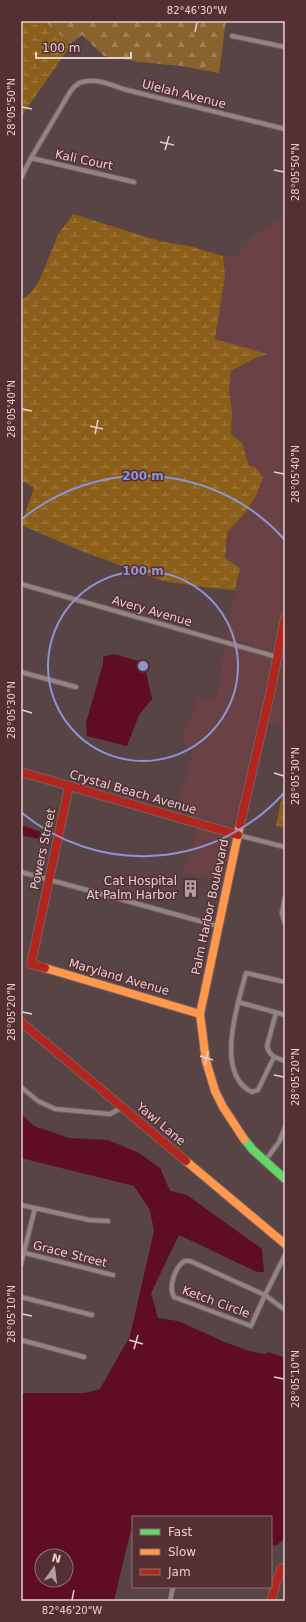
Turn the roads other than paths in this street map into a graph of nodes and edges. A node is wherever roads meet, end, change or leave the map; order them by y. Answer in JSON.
{"nodes":[{"id":1,"x":232,"y":36,"type":"dead end"},
{"id":2,"x":285,"y":47,"type":"edge"},
{"id":3,"x":285,"y":129,"type":"edge"},
{"id":4,"x":30,"y":158,"type":"junction"},
{"id":5,"x":21,"y":178,"type":"edge"},
{"id":6,"x":134,"y":182,"type":"dead end"},
{"id":7,"x":21,"y":584,"type":"edge"},
{"id":8,"x":285,"y":618,"type":"edge"},
{"id":9,"x":278,"y":657,"type":"junction"},
{"id":10,"x":21,"y":672,"type":"edge"},
{"id":11,"x":76,"y":688,"type":"dead end"},
{"id":12,"x":21,"y":772,"type":"edge"},
{"id":13,"x":69,"y":786,"type":"junction"},
{"id":14,"x":238,"y":835,"type":"junction"},
{"id":15,"x":285,"y":847,"type":"edge"},
{"id":16,"x":21,"y":872,"type":"edge"},
{"id":17,"x":48,"y":879,"type":"junction"},
{"id":18,"x":285,"y":897,"type":"edge"},
{"id":19,"x":285,"y":924,"type":"edge"},
{"id":20,"x":218,"y":926,"type":"junction"},
{"id":21,"x":31,"y":964,"type":"joint"},
{"id":22,"x":285,"y":982,"type":"edge"},
{"id":23,"x":238,"y":1002,"type":"junction"},
{"id":24,"x":276,"y":1013,"type":"junction"},
{"id":25,"x":200,"y":1014,"type":"junction"},
{"id":26,"x":285,"y":1016,"type":"edge"},
{"id":27,"x":21,"y":1022,"type":"edge"},
{"id":28,"x":274,"y":1057,"type":"junction"},
{"id":29,"x":285,"y":1061,"type":"edge"},
{"id":30,"x":21,"y":1087,"type":"edge"},
{"id":31,"x":123,"y":1107,"type":"junction"},
{"id":32,"x":285,"y":1128,"type":"edge"},
{"id":33,"x":279,"y":1142,"type":"junction"},
{"id":34,"x":285,"y":1143,"type":"edge"},
{"id":35,"x":265,"y":1162,"type":"junction"},
{"id":36,"x":285,"y":1179,"type":"edge"},
{"id":37,"x":21,"y":1205,"type":"edge"},
{"id":38,"x":35,"y":1208,"type":"junction"},
{"id":39,"x":108,"y":1221,"type":"dead end"},
{"id":40,"x":285,"y":1244,"type":"edge"},
{"id":41,"x":23,"y":1253,"type":"edge"},
{"id":42,"x":285,"y":1255,"type":"edge"},
{"id":43,"x":21,"y":1264,"type":"edge"},
{"id":44,"x":114,"y":1275,"type":"dead end"},
{"id":45,"x":265,"y":1295,"type":"junction"},
{"id":46,"x":21,"y":1298,"type":"edge"},
{"id":47,"x":285,"y":1310,"type":"edge"},
{"id":48,"x":92,"y":1315,"type":"dead end"},
{"id":49,"x":21,"y":1340,"type":"edge"},
{"id":50,"x":84,"y":1357,"type":"dead end"},
{"id":51,"x":284,"y":1568,"type":"edge"},
{"id":52,"x":174,"y":1588,"type":"edge"},
{"id":53,"x":170,"y":1601,"type":"edge"},
{"id":54,"x":271,"y":1601,"type":"edge"}],
"edges":[{"from":1,"to":2,"type":"street"},
{"from":3,"to":4,"type":"street","name":"Ulelah Avenue"},
{"from":4,"to":5,"type":"street"},
{"from":4,"to":6,"type":"street","name":"Kali Court"},
{"from":7,"to":9,"type":"street","name":"Avery Avenue"},
{"from":8,"to":9,"type":"street","name":"Palm Harbor Boulevard"},
{"from":9,"to":14,"type":"street","name":"Palm Harbor Boulevard"},
{"from":10,"to":11,"type":"street"},
{"from":12,"to":13,"type":"street","name":"Crystal Beach Avenue"},
{"from":13,"to":14,"type":"street","name":"Crystal Beach Avenue"},
{"from":13,"to":17,"type":"street","name":"Powers Street"},
{"from":14,"to":15,"type":"street"},
{"from":14,"to":20,"type":"street","name":"Palm Harbor Boulevard"},
{"from":16,"to":17,"type":"street"},
{"from":17,"to":20,"type":"street"},
{"from":17,"to":21,"type":"street","name":"Powers Street"},
{"from":18,"to":19,"type":"street"},
{"from":20,"to":25,"type":"street","name":"Palm Harbor Boulevard"},
{"from":21,"to":25,"type":"street","name":"Maryland Avenue"},
{"from":22,"to":23,"type":"street"},
{"from":23,"to":24,"type":"street"},
{"from":23,"to":28,"type":"street"},
{"from":24,"to":26,"type":"street"},
{"from":24,"to":28,"type":"street"},
{"from":25,"to":35,"type":"street","name":"Palm Harbor Boulevard"},
{"from":27,"to":31,"type":"street","name":"Yawl Lane"},
{"from":28,"to":29,"type":"street"},
{"from":30,"to":31,"type":"street"},
{"from":31,"to":40,"type":"street","name":"Yawl Lane"},
{"from":32,"to":33,"type":"street"},
{"from":33,"to":34,"type":"street"},
{"from":33,"to":35,"type":"street"},
{"from":35,"to":36,"type":"street","name":"Palm Harbor Boulevard"},
{"from":37,"to":38,"type":"street"},
{"from":38,"to":39,"type":"street"},
{"from":38,"to":41,"type":"street"},
{"from":41,"to":43,"type":"street"},
{"from":41,"to":44,"type":"street","name":"Grace Street"},
{"from":42,"to":45,"type":"street","name":"Ketch Circle"},
{"from":45,"to":45,"type":"street","name":"Ketch Circle"},
{"from":45,"to":47,"type":"street"},
{"from":46,"to":48,"type":"street"},
{"from":49,"to":50,"type":"street"},
{"from":51,"to":54,"type":"street"},
{"from":52,"to":53,"type":"street"}]}
